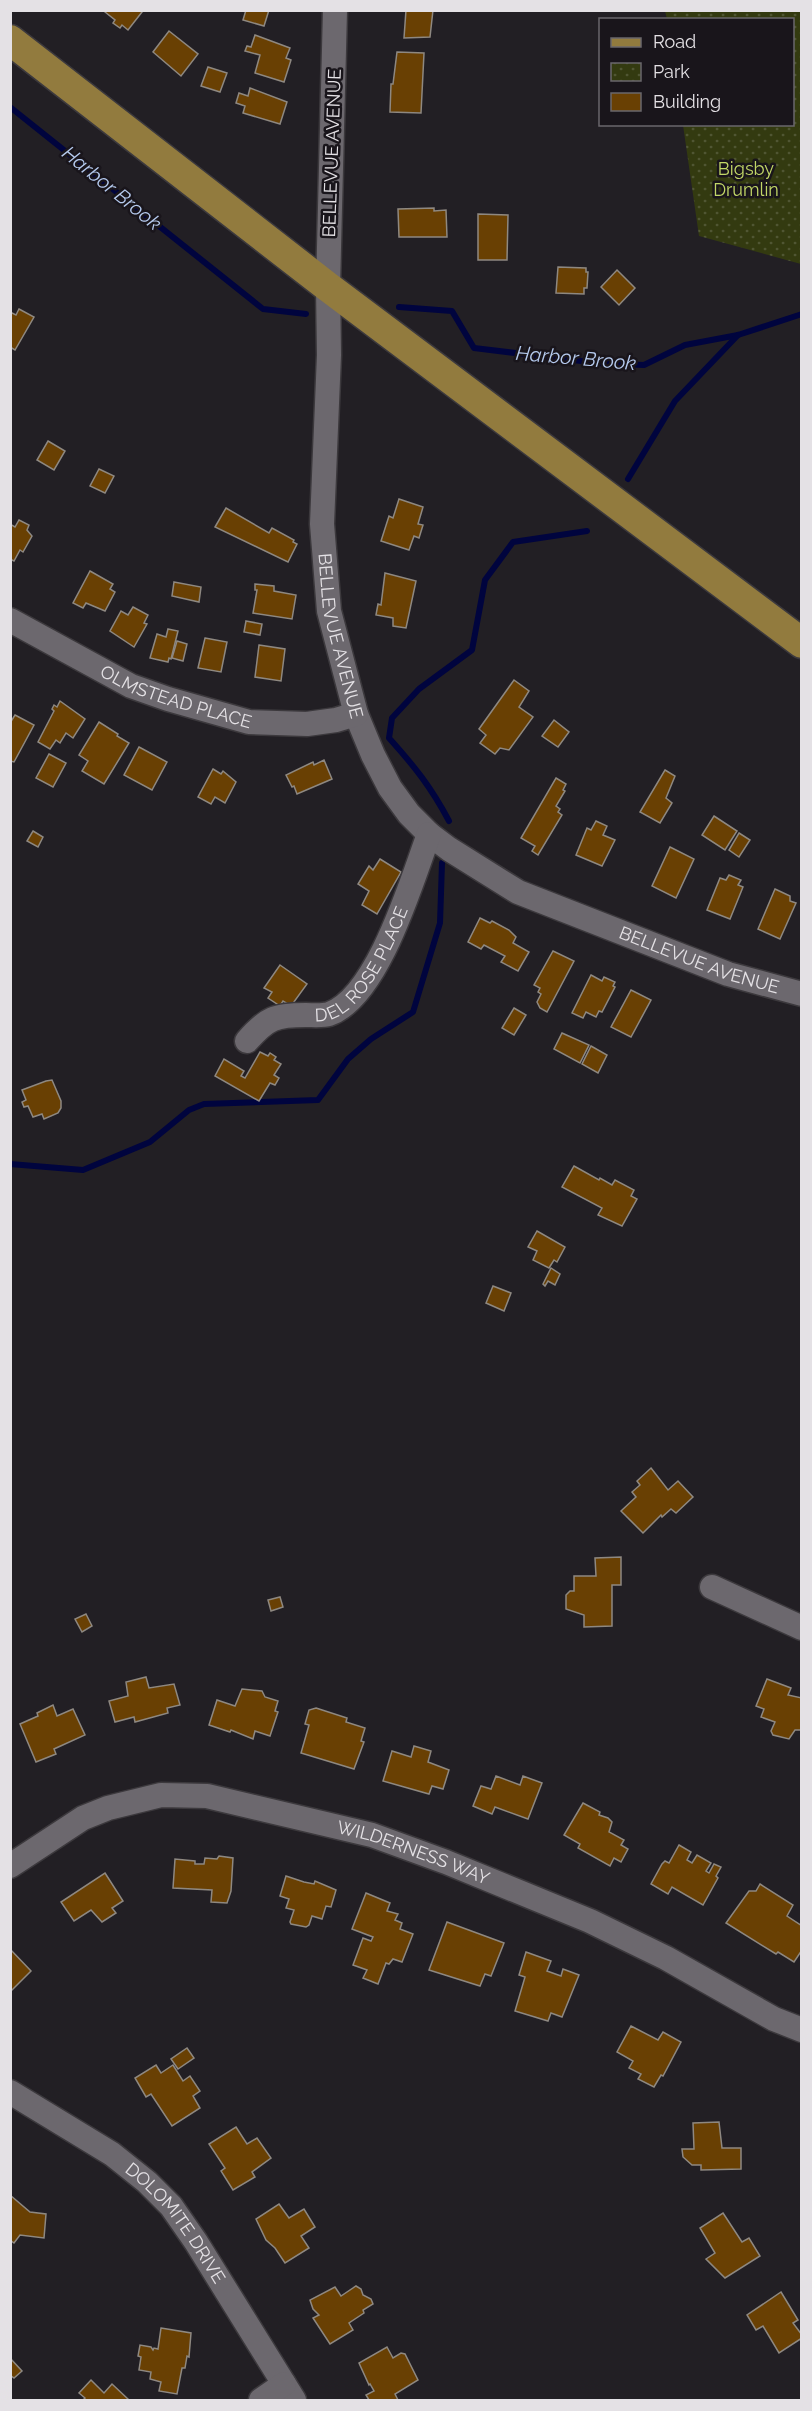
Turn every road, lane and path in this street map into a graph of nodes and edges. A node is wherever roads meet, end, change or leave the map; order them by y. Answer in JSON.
{"nodes":[{"id":1,"x":335,"y":10,"type":"edge"},
{"id":2,"x":10,"y":40,"type":"edge"},
{"id":3,"x":328,"y":287,"type":"junction"},
{"id":4,"x":10,"y":620,"type":"edge"},
{"id":5,"x":801,"y":643,"type":"edge"},
{"id":6,"x":356,"y":714,"type":"junction"},
{"id":7,"x":429,"y":834,"type":"junction"},
{"id":8,"x":801,"y":994,"type":"edge"},
{"id":9,"x":247,"y":1041,"type":"dead end"},
{"id":10,"x":712,"y":1587,"type":"dead end"},
{"id":11,"x":801,"y":1628,"type":"edge"},
{"id":12,"x":10,"y":1866,"type":"edge"},
{"id":13,"x":801,"y":2030,"type":"edge"},
{"id":14,"x":10,"y":2092,"type":"edge"},
{"id":15,"x":289,"y":2392,"type":"edge"},
{"id":16,"x":261,"y":2400,"type":"edge"}],
"edges":[{"from":1,"to":3,"type":"street","name":"BELLEVUE AVENUE"},
{"from":2,"to":3,"type":"main road"},
{"from":3,"to":5,"type":"main road"},
{"from":3,"to":6,"type":"street","name":"BELLEVUE AVENUE"},
{"from":4,"to":6,"type":"street","name":"OLMSTEAD PLACE"},
{"from":6,"to":7,"type":"street","name":"BELLEVUE AVENUE"},
{"from":7,"to":8,"type":"street","name":"BELLEVUE AVENUE"},
{"from":7,"to":9,"type":"street","name":"DEL ROSE PLACE"},
{"from":10,"to":11,"type":"street"},
{"from":12,"to":13,"type":"street","name":"WILDERNESS WAY"},
{"from":14,"to":15,"type":"street","name":"DOLOMITE DRIVE"},
{"from":15,"to":16,"type":"street"}]}
